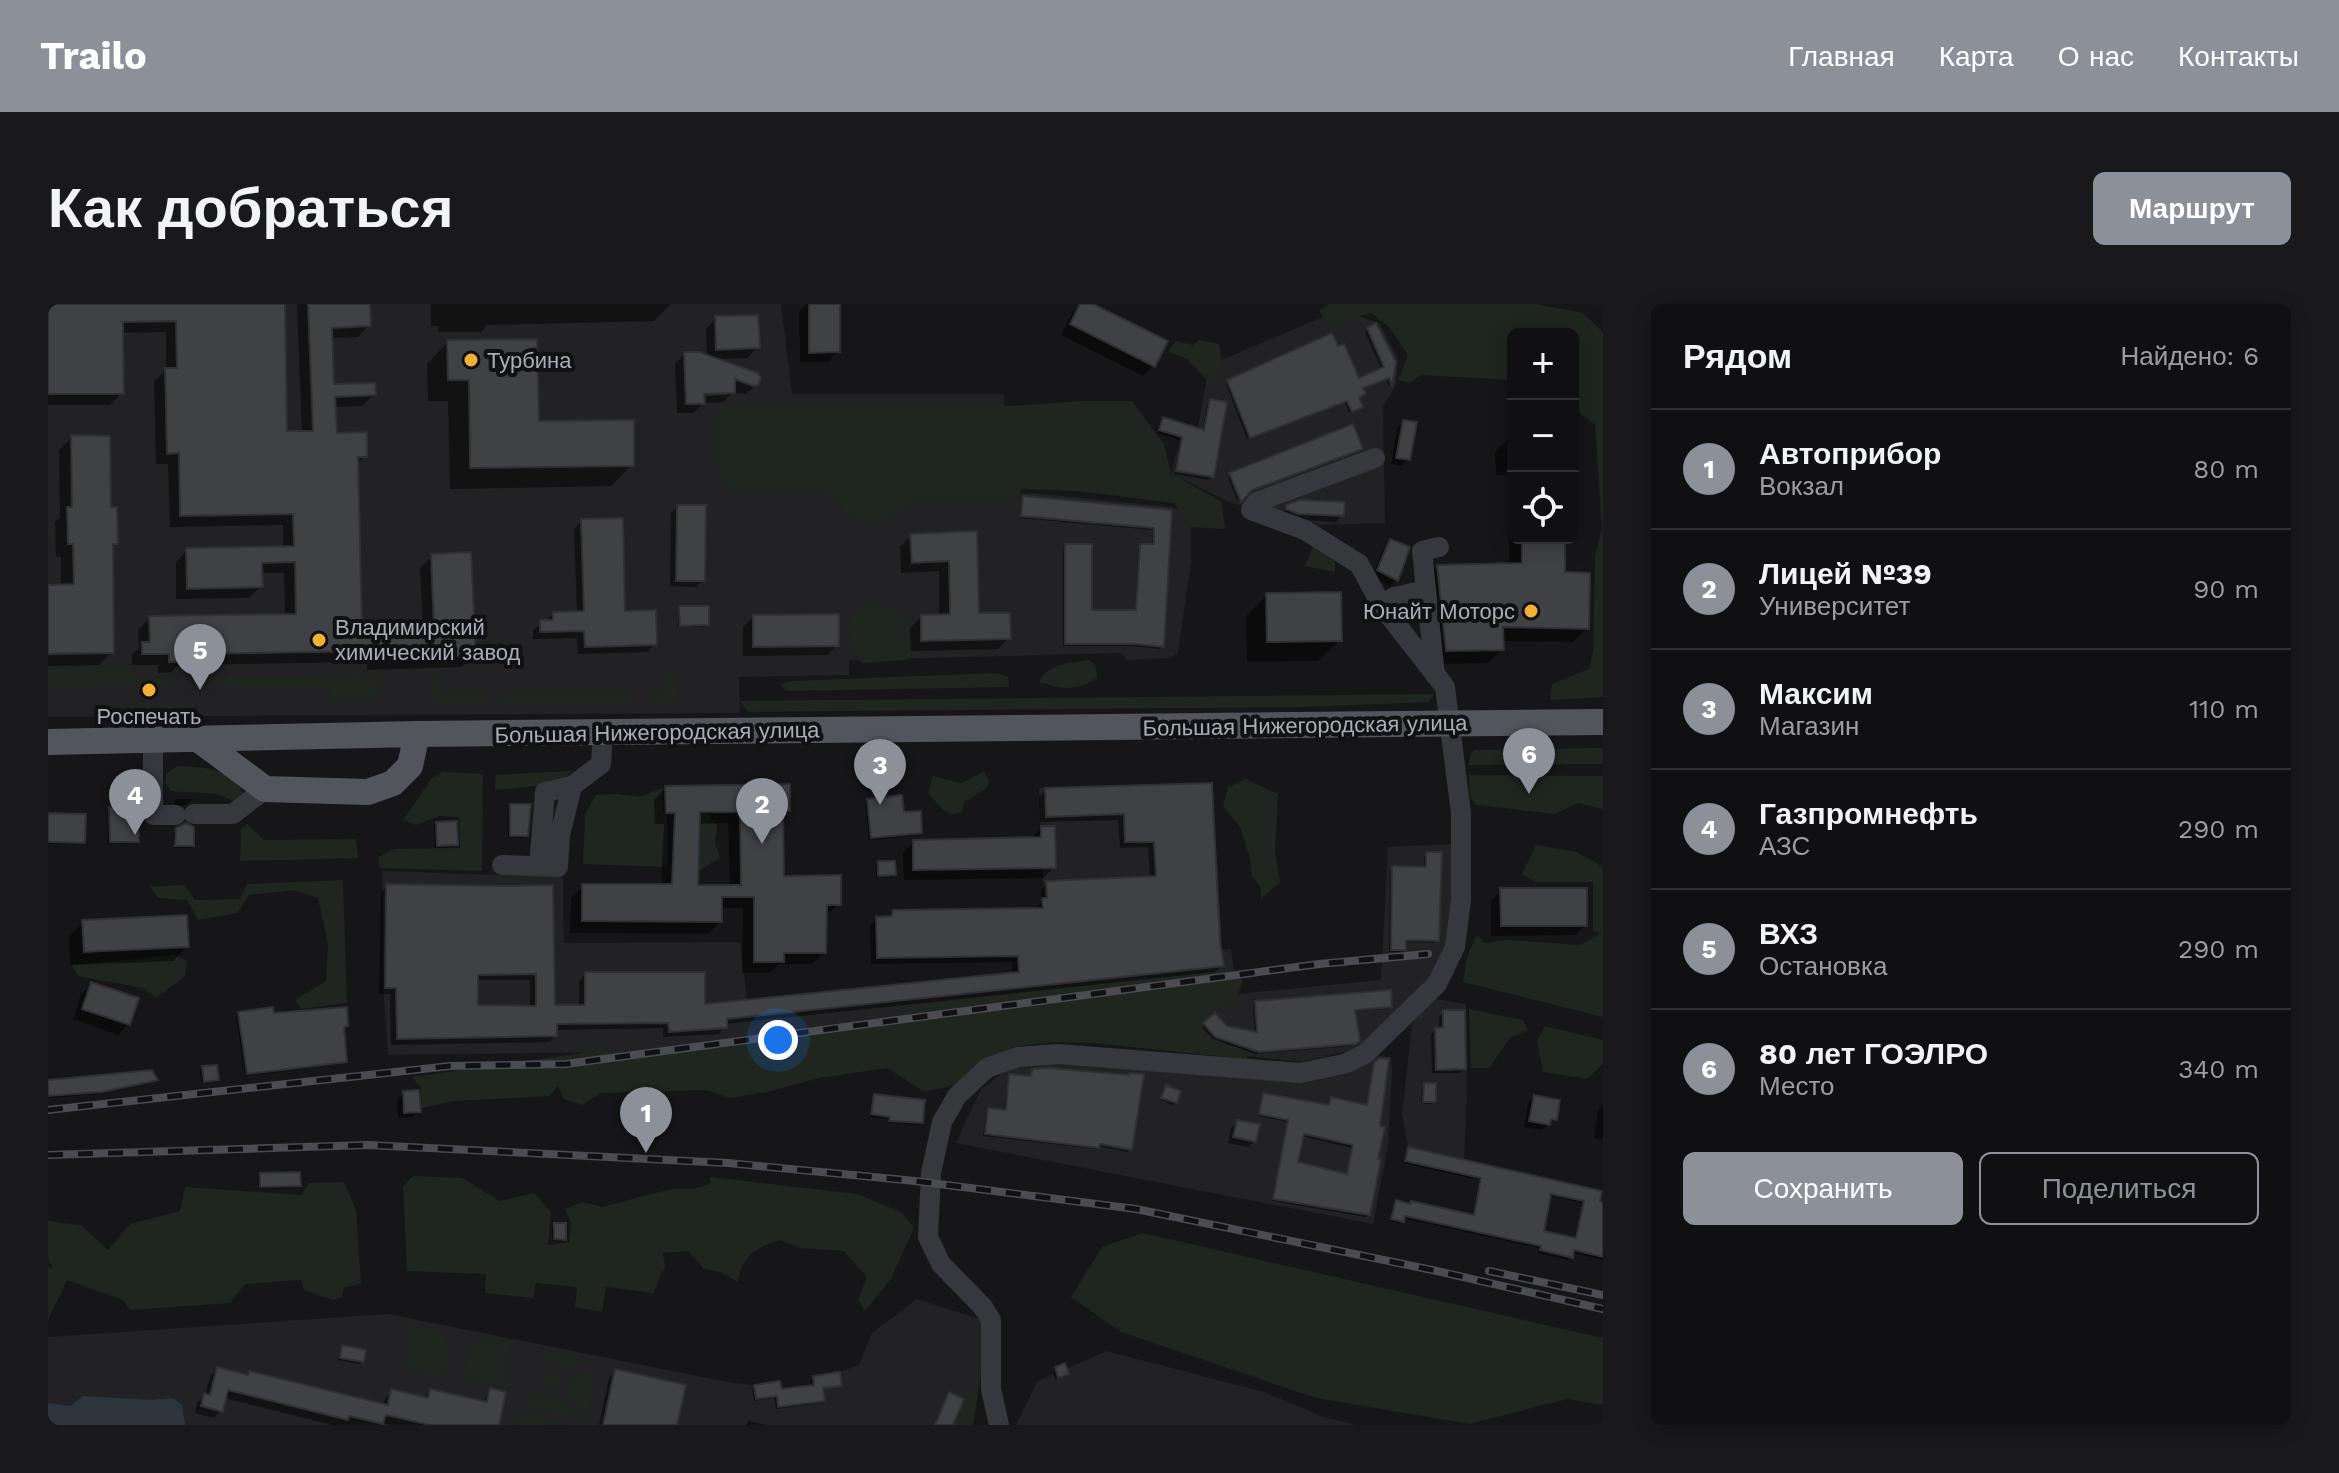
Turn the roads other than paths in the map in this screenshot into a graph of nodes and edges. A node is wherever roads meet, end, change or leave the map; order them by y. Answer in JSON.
{"nodes":[{"id":1,"x":1375,"y":458,"type":"dead end"},
{"id":2,"x":1439,"y":547,"type":"dead end"},
{"id":3,"x":1426,"y":590,"type":"junction"},
{"id":4,"x":1382,"y":606,"type":"junction"},
{"id":5,"x":1435,"y":675,"type":"junction"},
{"id":6,"x":1603,"y":722,"type":"edge"},
{"id":7,"x":1449,"y":723,"type":"junction"},
{"id":8,"x":603,"y":732,"type":"junction"},
{"id":9,"x":417,"y":734,"type":"junction"},
{"id":10,"x":198,"y":739,"type":"junction"},
{"id":11,"x":153,"y":741,"type":"junction"},
{"id":12,"x":48,"y":742,"type":"edge"},
{"id":13,"x":265,"y":789,"type":"junction"},
{"id":14,"x":502,"y":865,"type":"dead end"},
{"id":15,"x":999,"y":1425,"type":"edge"}],
"edges":[{"from":1,"to":4,"type":"street"},
{"from":2,"to":3,"type":"street"},
{"from":3,"to":4,"type":"street"},
{"from":3,"to":5,"type":"street"},
{"from":4,"to":5,"type":"street"},
{"from":5,"to":7,"type":"street"},
{"from":6,"to":7,"type":"main road","name":"Большая Нижегородская улица"},
{"from":7,"to":8,"type":"main road","name":"Большая Нижегородская улица"},
{"from":7,"to":15,"type":"street"},
{"from":8,"to":9,"type":"main road","name":"Большая Нижегородская улица"},
{"from":8,"to":14,"type":"street"},
{"from":9,"to":10,"type":"main road","name":"Большая Нижегородская улица"},
{"from":9,"to":13,"type":"main road"},
{"from":10,"to":11,"type":"main road","name":"Большая Нижегородская улица"},
{"from":10,"to":13,"type":"main road"},
{"from":11,"to":12,"type":"main road","name":"Большая Нижегородская улица"},
{"from":11,"to":13,"type":"street"}]}
